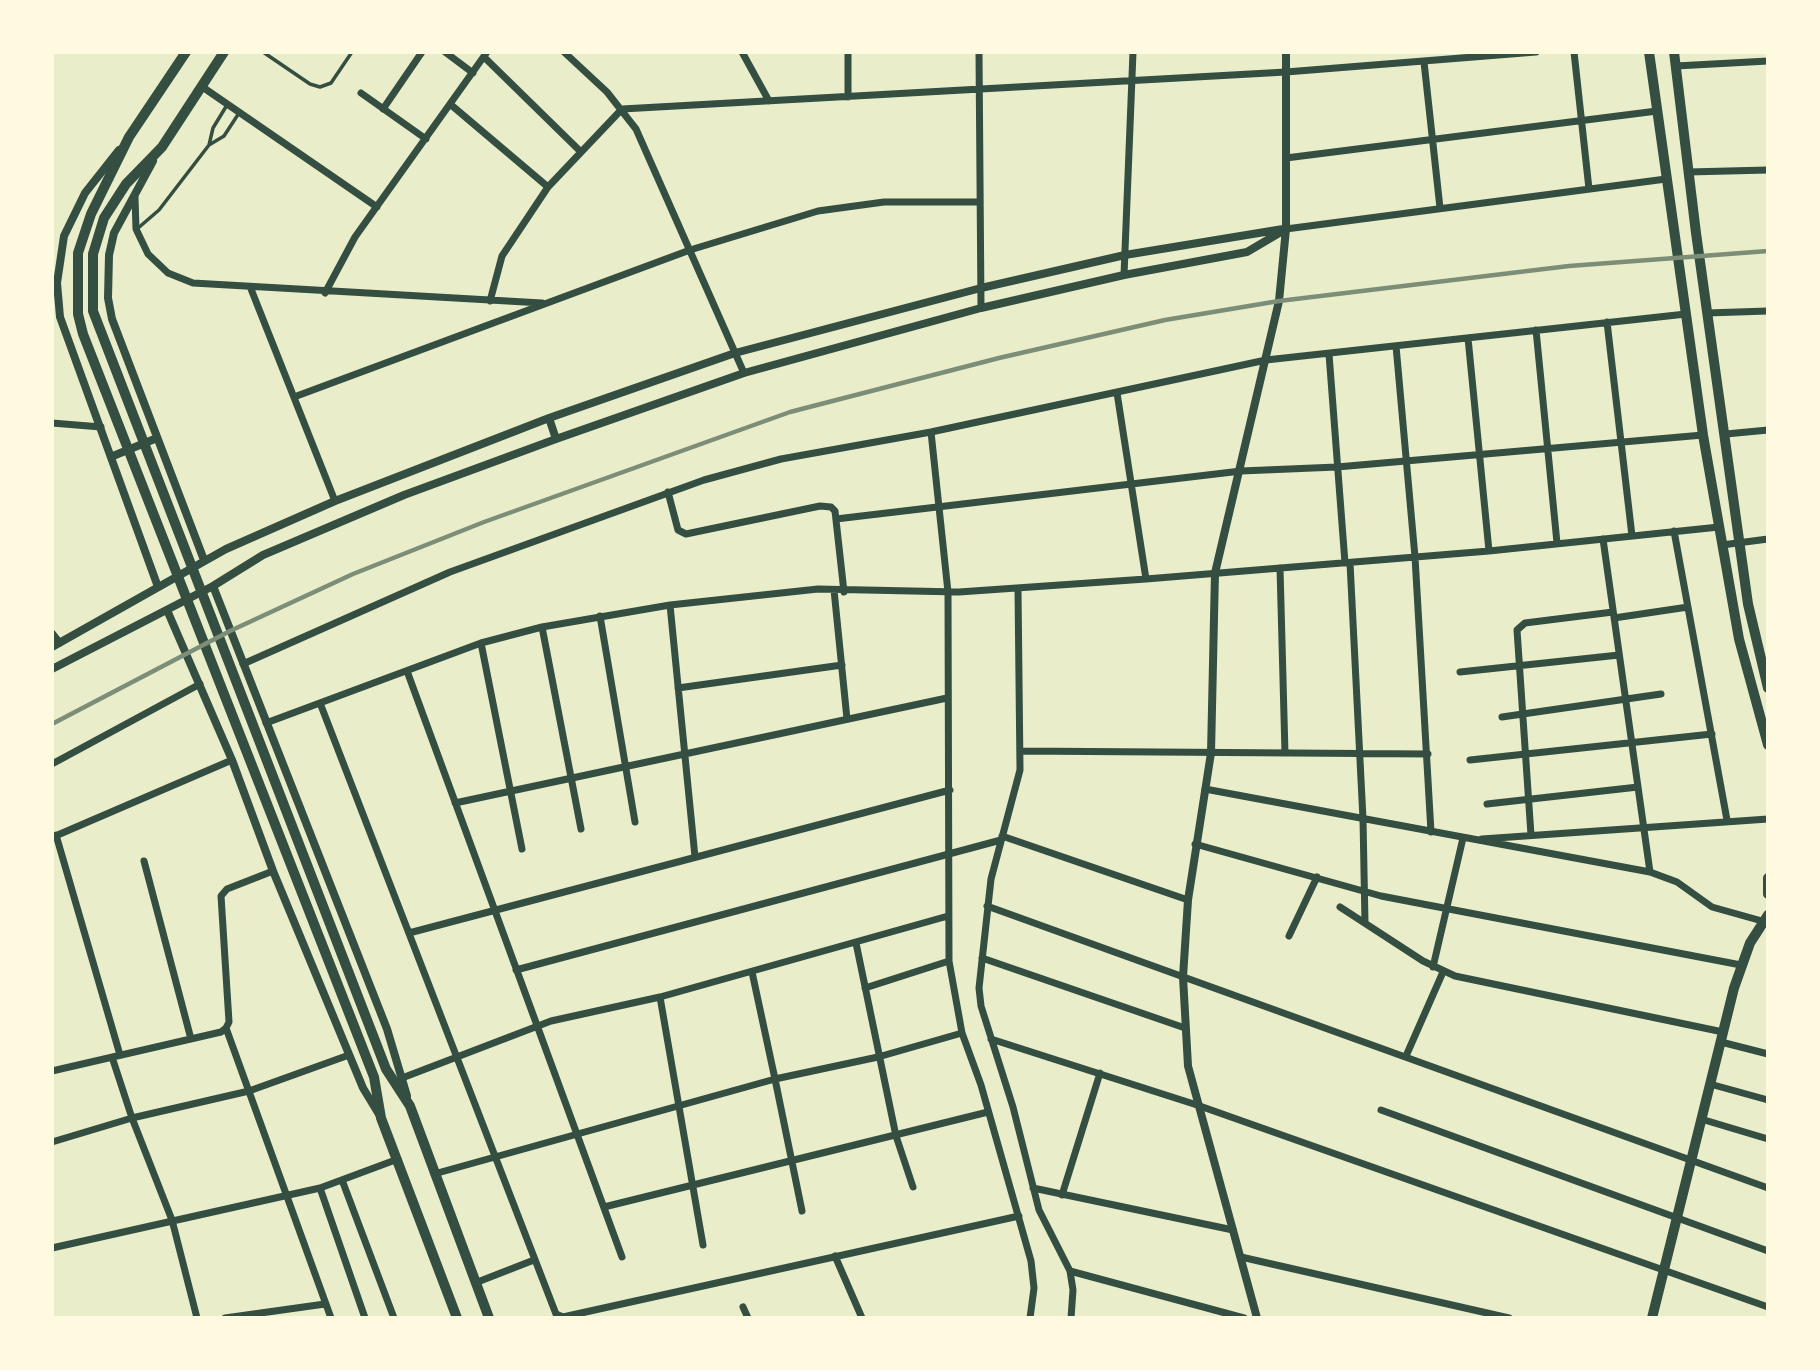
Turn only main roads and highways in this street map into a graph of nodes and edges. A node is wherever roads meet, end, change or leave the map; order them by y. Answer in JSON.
{"nodes":[{"id":1,"x":225,"y":52,"type":"edge"},
{"id":2,"x":1649,"y":52,"type":"edge"},
{"id":3,"x":1674,"y":52,"type":"edge"},
{"id":4,"x":184,"y":54,"type":"edge"},
{"id":5,"x":1768,"y":688,"type":"edge"},
{"id":6,"x":1768,"y":745,"type":"edge"},
{"id":7,"x":1768,"y":878,"type":"edge"},
{"id":8,"x":1768,"y":894,"type":"edge"},
{"id":9,"x":1765,"y":918,"type":"edge"},
{"id":10,"x":453,"y":1316,"type":"edge"},
{"id":11,"x":489,"y":1318,"type":"edge"},
{"id":12,"x":1652,"y":1318,"type":"edge"}],
"edges":[{"from":1,"to":11,"type":"main road"},
{"from":2,"to":6,"type":"main road"},
{"from":3,"to":5,"type":"main road"},
{"from":4,"to":10,"type":"main road"},
{"from":7,"to":8,"type":"main road"},
{"from":9,"to":12,"type":"main road"}]}
